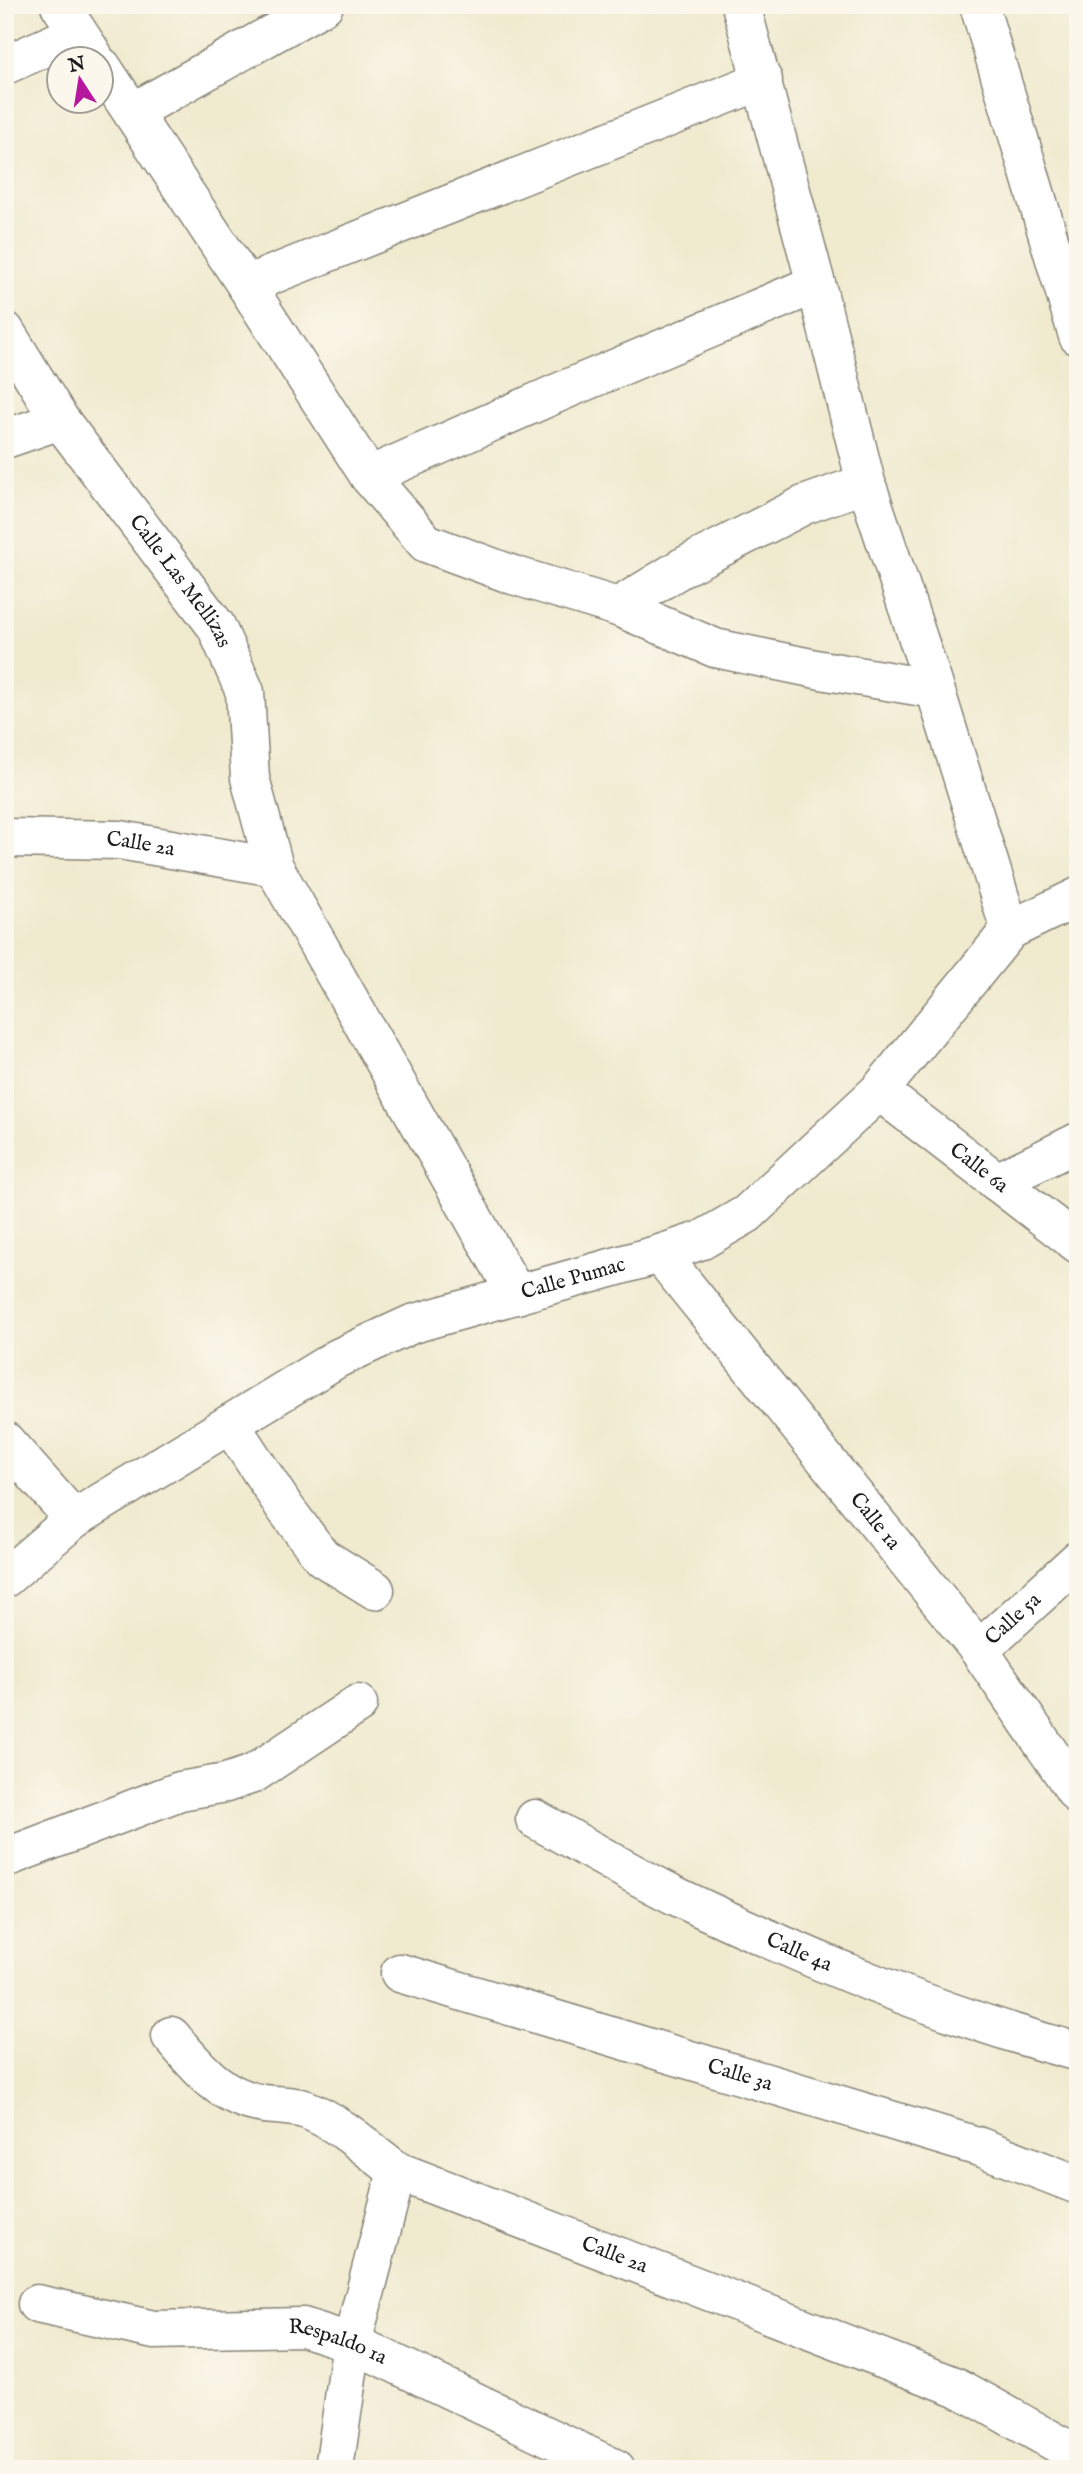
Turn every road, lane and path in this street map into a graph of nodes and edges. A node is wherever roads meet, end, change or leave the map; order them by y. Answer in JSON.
{"nodes":[{"id":1,"x":324,"y":5,"type":"edge"},
{"id":2,"x":741,"y":5,"type":"edge"},
{"id":3,"x":979,"y":5,"type":"edge"},
{"id":4,"x":78,"y":33,"type":"edge"},
{"id":5,"x":5,"y":65,"type":"edge"},
{"id":6,"x":763,"y":80,"type":"junction"},
{"id":7,"x":116,"y":87,"type":"edge"},
{"id":8,"x":133,"y":112,"type":"junction"},
{"id":9,"x":816,"y":284,"type":"junction"},
{"id":10,"x":246,"y":285,"type":"junction"},
{"id":11,"x":5,"y":331,"type":"edge"},
{"id":12,"x":1078,"y":336,"type":"edge"},
{"id":13,"x":61,"y":420,"type":"junction"},
{"id":14,"x":5,"y":439,"type":"edge"},
{"id":15,"x":369,"y":476,"type":"junction"},
{"id":16,"x":866,"y":482,"type":"junction"},
{"id":17,"x":618,"y":607,"type":"junction"},
{"id":18,"x":935,"y":689,"type":"junction"},
{"id":19,"x":5,"y":838,"type":"edge"},
{"id":20,"x":274,"y":867,"type":"junction"},
{"id":21,"x":1078,"y":897,"type":"edge"},
{"id":22,"x":1010,"y":930,"type":"junction"},
{"id":23,"x":879,"y":1091,"type":"junction"},
{"id":24,"x":1078,"y":1142,"type":"edge"},
{"id":25,"x":997,"y":1182,"type":"junction"},
{"id":26,"x":1078,"y":1244,"type":"edge"},
{"id":27,"x":660,"y":1254,"type":"junction"},
{"id":28,"x":517,"y":1295,"type":"junction"},
{"id":29,"x":230,"y":1424,"type":"junction"},
{"id":30,"x":5,"y":1441,"type":"edge"},
{"id":31,"x":74,"y":1519,"type":"junction"},
{"id":32,"x":1078,"y":1560,"type":"edge"},
{"id":33,"x":5,"y":1578,"type":"edge"},
{"id":34,"x":375,"y":1590,"type":"dead end"},
{"id":35,"x":979,"y":1650,"type":"junction"},
{"id":36,"x":358,"y":1704,"type":"dead end"},
{"id":37,"x":1078,"y":1795,"type":"edge"},
{"id":38,"x":535,"y":1819,"type":"dead end"},
{"id":39,"x":5,"y":1858,"type":"edge"},
{"id":40,"x":400,"y":1973,"type":"dead end"},
{"id":41,"x":171,"y":2036,"type":"dead end"},
{"id":42,"x":1078,"y":2052,"type":"edge"},
{"id":43,"x":397,"y":2171,"type":"junction"},
{"id":44,"x":1078,"y":2185,"type":"edge"},
{"id":45,"x":37,"y":2304,"type":"dead end"},
{"id":46,"x":352,"y":2343,"type":"junction"},
{"id":47,"x":1078,"y":2455,"type":"edge"},
{"id":48,"x":334,"y":2469,"type":"edge"},
{"id":49,"x":616,"y":2469,"type":"edge"}],
"edges":[{"from":1,"to":8,"type":"street"},
{"from":2,"to":6,"type":"street"},
{"from":3,"to":12,"type":"street"},
{"from":4,"to":5,"type":"street"},
{"from":6,"to":9,"type":"street"},
{"from":6,"to":10,"type":"street"},
{"from":7,"to":8,"type":"street"},
{"from":8,"to":10,"type":"street"},
{"from":9,"to":15,"type":"street"},
{"from":9,"to":16,"type":"street"},
{"from":10,"to":15,"type":"street"},
{"from":11,"to":13,"type":"street","name":"Calle Las Mellizas"},
{"from":13,"to":14,"type":"street"},
{"from":13,"to":20,"type":"street","name":"Calle Las Mellizas"},
{"from":15,"to":17,"type":"street"},
{"from":16,"to":17,"type":"street"},
{"from":16,"to":18,"type":"street"},
{"from":17,"to":18,"type":"street"},
{"from":18,"to":22,"type":"street"},
{"from":19,"to":20,"type":"street","name":"Calle 2a"},
{"from":20,"to":28,"type":"street","name":"Calle Las Mellizas"},
{"from":21,"to":22,"type":"street","name":"Calle Pumac"},
{"from":22,"to":23,"type":"street","name":"Calle Pumac"},
{"from":23,"to":25,"type":"street","name":"Calle 6a"},
{"from":23,"to":27,"type":"street","name":"Calle Pumac"},
{"from":24,"to":25,"type":"street"},
{"from":25,"to":26,"type":"street","name":"Calle 6a"},
{"from":27,"to":28,"type":"street","name":"Calle Pumac"},
{"from":27,"to":35,"type":"street","name":"Calle 1a"},
{"from":28,"to":29,"type":"street","name":"Calle Pumac"},
{"from":29,"to":31,"type":"street","name":"Calle Pumac"},
{"from":29,"to":34,"type":"street"},
{"from":30,"to":31,"type":"street"},
{"from":31,"to":33,"type":"street","name":"Calle Pumac"},
{"from":32,"to":35,"type":"street","name":"Calle 5a"},
{"from":35,"to":37,"type":"street","name":"Calle 1a"},
{"from":36,"to":39,"type":"street"},
{"from":38,"to":42,"type":"street","name":"Calle 4a"},
{"from":40,"to":44,"type":"street","name":"Calle 3a"},
{"from":41,"to":43,"type":"street","name":"Calle 2a"},
{"from":43,"to":46,"type":"street"},
{"from":43,"to":47,"type":"street","name":"Calle 2a"},
{"from":45,"to":46,"type":"street","name":"Respaldo 1a"},
{"from":46,"to":48,"type":"street"},
{"from":46,"to":49,"type":"street","name":"Respaldo 1a"}]}
